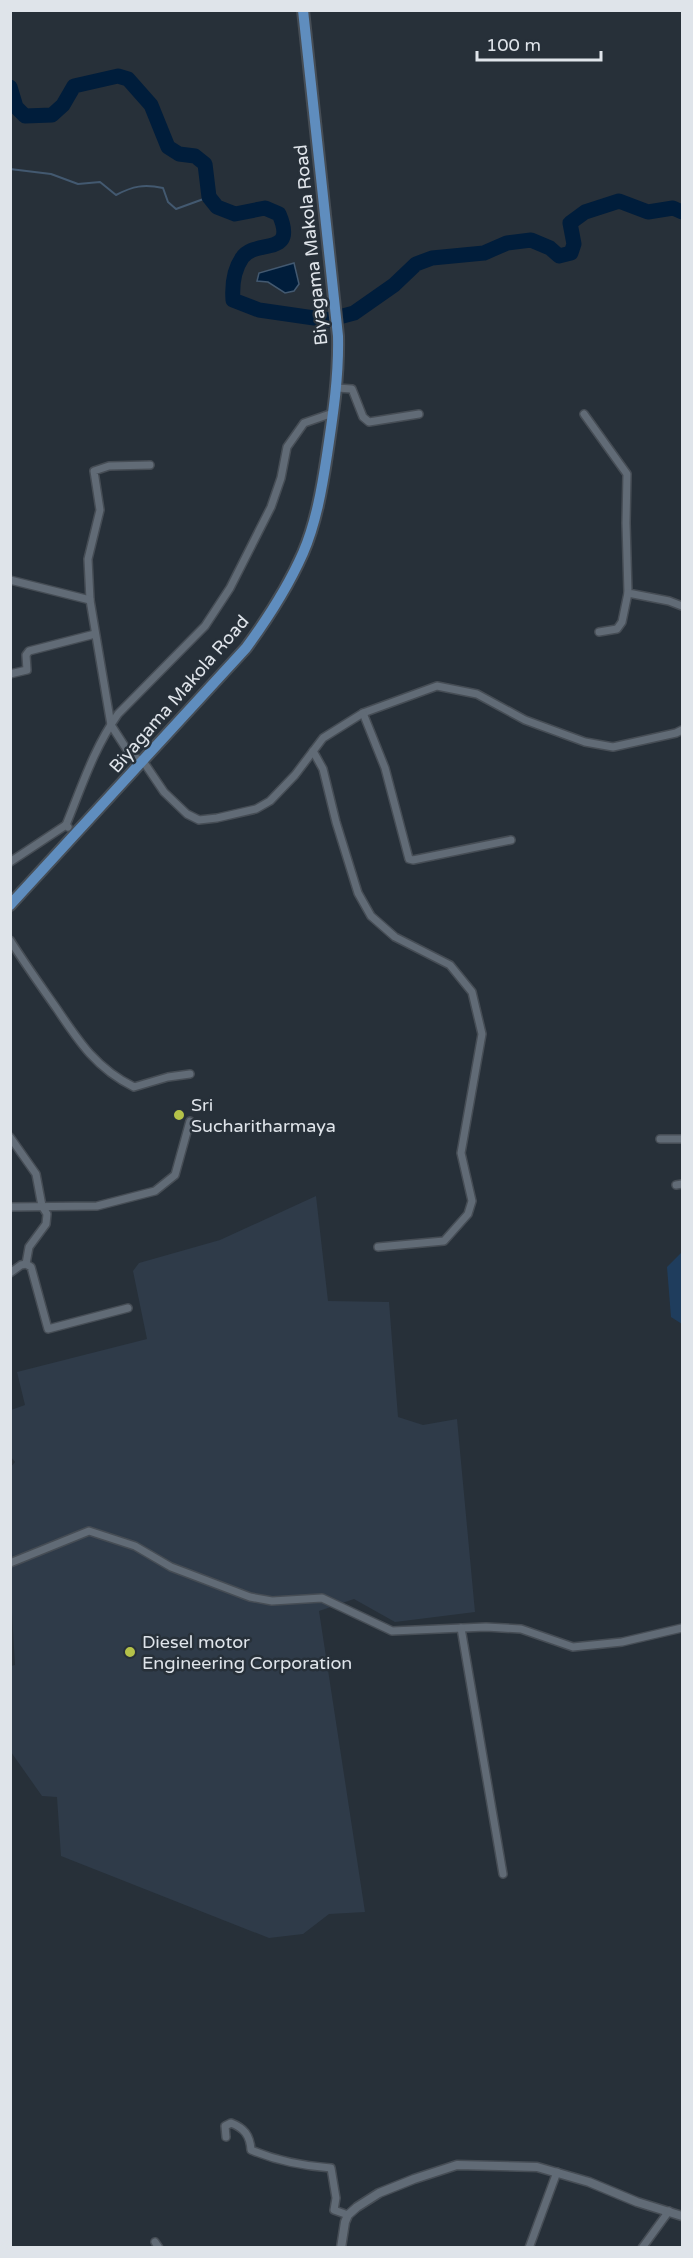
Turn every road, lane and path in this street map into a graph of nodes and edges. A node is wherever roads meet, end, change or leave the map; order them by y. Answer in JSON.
{"nodes":[{"id":1,"x":303,"y":10,"type":"edge"},
{"id":2,"x":337,"y":388,"type":"junction"},
{"id":3,"x":333,"y":412,"type":"junction"},
{"id":4,"x":419,"y":414,"type":"dead end"},
{"id":5,"x":584,"y":414,"type":"dead end"},
{"id":6,"x":150,"y":465,"type":"dead end"},
{"id":7,"x":10,"y":580,"type":"edge"},
{"id":8,"x":628,"y":593,"type":"junction"},
{"id":9,"x":90,"y":600,"type":"junction"},
{"id":10,"x":682,"y":606,"type":"edge"},
{"id":11,"x":598,"y":632,"type":"dead end"},
{"id":12,"x":95,"y":634,"type":"junction"},
{"id":13,"x":10,"y":674,"type":"edge"},
{"id":14,"x":363,"y":713,"type":"junction"},
{"id":15,"x":111,"y":724,"type":"junction"},
{"id":16,"x":682,"y":730,"type":"edge"},
{"id":17,"x":313,"y":751,"type":"junction"},
{"id":18,"x":143,"y":761,"type":"junction"},
{"id":19,"x":66,"y":825,"type":"junction"},
{"id":20,"x":75,"y":836,"type":"junction"},
{"id":21,"x":511,"y":840,"type":"dead end"},
{"id":22,"x":10,"y":862,"type":"edge"},
{"id":23,"x":10,"y":905,"type":"edge"},
{"id":24,"x":10,"y":940,"type":"edge"},
{"id":25,"x":190,"y":1074,"type":"dead end"},
{"id":26,"x":190,"y":1121,"type":"dead end"},
{"id":27,"x":10,"y":1137,"type":"edge"},
{"id":28,"x":682,"y":1138,"type":"edge"},
{"id":29,"x":660,"y":1139,"type":"dead end"},
{"id":30,"x":42,"y":1206,"type":"junction"},
{"id":31,"x":10,"y":1207,"type":"edge"},
{"id":32,"x":378,"y":1247,"type":"dead end"},
{"id":33,"x":26,"y":1264,"type":"junction"},
{"id":34,"x":10,"y":1273,"type":"edge"},
{"id":35,"x":128,"y":1308,"type":"dead end"},
{"id":36,"x":10,"y":1563,"type":"edge"},
{"id":37,"x":461,"y":1628,"type":"junction"},
{"id":38,"x":682,"y":1628,"type":"edge"},
{"id":39,"x":504,"y":1874,"type":"dead end"},
{"id":40,"x":226,"y":2136,"type":"dead end"},
{"id":41,"x":557,"y":2172,"type":"junction"},
{"id":42,"x":669,"y":2211,"type":"junction"},
{"id":43,"x":348,"y":2215,"type":"junction"},
{"id":44,"x":682,"y":2216,"type":"edge"},
{"id":45,"x":341,"y":2247,"type":"edge"},
{"id":46,"x":529,"y":2247,"type":"edge"},
{"id":47,"x":642,"y":2247,"type":"edge"}],
"edges":[{"from":1,"to":2,"type":"main road","name":"Biyagama Makola Road"},
{"from":2,"to":3,"type":"main road","name":"Biyagama Makola Road"},
{"from":2,"to":4,"type":"street"},
{"from":3,"to":15,"type":"street"},
{"from":3,"to":18,"type":"main road","name":"Biyagama Makola Road"},
{"from":5,"to":8,"type":"street"},
{"from":6,"to":9,"type":"street"},
{"from":7,"to":9,"type":"street"},
{"from":8,"to":10,"type":"street"},
{"from":8,"to":11,"type":"street"},
{"from":9,"to":12,"type":"street"},
{"from":12,"to":13,"type":"street"},
{"from":12,"to":15,"type":"street"},
{"from":14,"to":16,"type":"street"},
{"from":14,"to":17,"type":"street"},
{"from":14,"to":21,"type":"street"},
{"from":15,"to":18,"type":"street"},
{"from":15,"to":19,"type":"street"},
{"from":17,"to":18,"type":"street"},
{"from":17,"to":32,"type":"street"},
{"from":18,"to":20,"type":"main road","name":"Biyagama Makola Road"},
{"from":19,"to":20,"type":"street"},
{"from":19,"to":22,"type":"street"},
{"from":20,"to":23,"type":"main road","name":"Biyagama Makola Road"},
{"from":24,"to":25,"type":"street"},
{"from":26,"to":30,"type":"street"},
{"from":27,"to":30,"type":"street"},
{"from":28,"to":29,"type":"street"},
{"from":30,"to":31,"type":"street"},
{"from":30,"to":33,"type":"street"},
{"from":33,"to":34,"type":"street"},
{"from":33,"to":35,"type":"street"},
{"from":36,"to":37,"type":"street"},
{"from":37,"to":38,"type":"street"},
{"from":37,"to":39,"type":"street"},
{"from":40,"to":43,"type":"street"},
{"from":41,"to":42,"type":"street"},
{"from":41,"to":43,"type":"street"},
{"from":41,"to":46,"type":"street"},
{"from":42,"to":44,"type":"street"},
{"from":42,"to":47,"type":"street"},
{"from":43,"to":45,"type":"street"}]}
